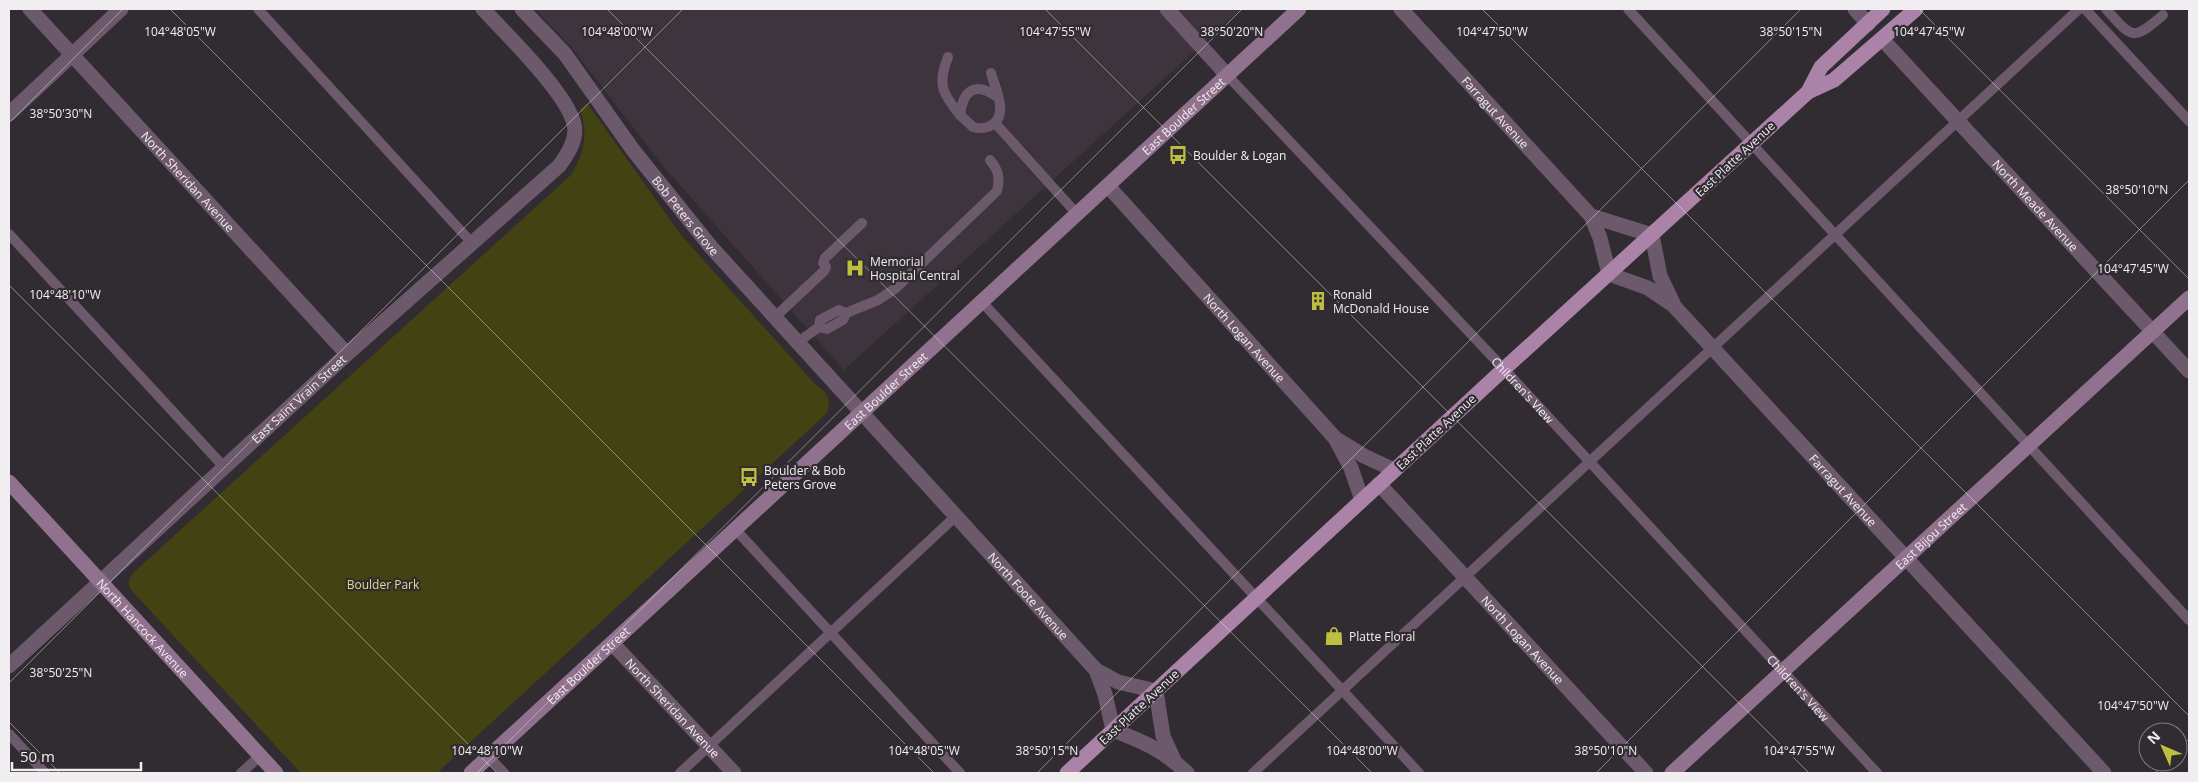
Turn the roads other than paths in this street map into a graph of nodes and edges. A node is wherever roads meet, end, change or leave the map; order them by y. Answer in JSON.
{"nodes":[{"id":1,"x":30,"y":9,"type":"edge"},
{"id":2,"x":121,"y":9,"type":"edge"},
{"id":3,"x":258,"y":9,"type":"edge"},
{"id":4,"x":483,"y":9,"type":"edge"},
{"id":5,"x":522,"y":9,"type":"edge"},
{"id":6,"x":1167,"y":9,"type":"edge"},
{"id":7,"x":1299,"y":9,"type":"edge"},
{"id":8,"x":1401,"y":9,"type":"edge"},
{"id":9,"x":1628,"y":9,"type":"edge"},
{"id":10,"x":1855,"y":9,"type":"edge"},
{"id":11,"x":1883,"y":9,"type":"edge"},
{"id":12,"x":1916,"y":9,"type":"edge"},
{"id":13,"x":2079,"y":9,"type":"edge"},
{"id":14,"x":2086,"y":9,"type":"edge"},
{"id":15,"x":2106,"y":9,"type":"edge"},
{"id":16,"x":2163,"y":16,"type":"dead end"},
{"id":17,"x":1868,"y":24,"type":"junction"},
{"id":18,"x":1883,"y":40,"type":"junction"},
{"id":19,"x":72,"y":55,"type":"junction"},
{"id":20,"x":948,"y":57,"type":"dead end"},
{"id":21,"x":991,"y":73,"type":"dead end"},
{"id":22,"x":1227,"y":75,"type":"junction"},
{"id":23,"x":1808,"y":92,"type":"junction"},
{"id":24,"x":996,"y":96,"type":"junction"},
{"id":25,"x":9,"y":114,"type":"edge"},
{"id":26,"x":960,"y":115,"type":"junction"},
{"id":27,"x":1959,"y":121,"type":"junction"},
{"id":28,"x":2189,"y":121,"type":"edge"},
{"id":29,"x":995,"y":123,"type":"junction"},
{"id":30,"x":1752,"y":143,"type":"junction"},
{"id":31,"x":990,"y":160,"type":"dead end"},
{"id":32,"x":1108,"y":186,"type":"junction"},
{"id":33,"x":1077,"y":214,"type":"junction"},
{"id":34,"x":1591,"y":216,"type":"junction"},
{"id":35,"x":862,"y":223,"type":"dead end"},
{"id":36,"x":9,"y":234,"type":"edge"},
{"id":37,"x":1835,"y":234,"type":"junction"},
{"id":38,"x":1652,"y":235,"type":"junction"},
{"id":39,"x":472,"y":243,"type":"junction"},
{"id":40,"x":1610,"y":274,"type":"junction"},
{"id":41,"x":2189,"y":298,"type":"edge"},
{"id":42,"x":982,"y":302,"type":"junction"},
{"id":43,"x":1673,"y":305,"type":"junction"},
{"id":44,"x":775,"y":317,"type":"junction"},
{"id":45,"x":2153,"y":331,"type":"junction"},
{"id":46,"x":798,"y":342,"type":"junction"},
{"id":47,"x":1712,"y":348,"type":"junction"},
{"id":48,"x":347,"y":354,"type":"junction"},
{"id":49,"x":1504,"y":369,"type":"junction"},
{"id":50,"x":2189,"y":371,"type":"edge"},
{"id":51,"x":861,"y":413,"type":"junction"},
{"id":52,"x":1335,"y":438,"type":"junction"},
{"id":53,"x":2029,"y":444,"type":"junction"},
{"id":54,"x":1590,"y":462,"type":"junction"},
{"id":55,"x":224,"y":467,"type":"junction"},
{"id":56,"x":1394,"y":470,"type":"junction"},
{"id":57,"x":9,"y":482,"type":"edge"},
{"id":58,"x":1379,"y":484,"type":"junction"},
{"id":59,"x":1362,"y":500,"type":"junction"},
{"id":60,"x":956,"y":516,"type":"junction"},
{"id":61,"x":735,"y":529,"type":"junction"},
{"id":62,"x":1906,"y":558,"type":"junction"},
{"id":63,"x":1466,"y":577,"type":"junction"},
{"id":64,"x":100,"y":581,"type":"junction"},
{"id":65,"x":1257,"y":598,"type":"junction"},
{"id":66,"x":2189,"y":620,"type":"edge"},
{"id":67,"x":830,"y":632,"type":"junction"},
{"id":68,"x":612,"y":643,"type":"junction"},
{"id":69,"x":9,"y":666,"type":"edge"},
{"id":70,"x":1096,"y":670,"type":"junction"},
{"id":71,"x":1784,"y":672,"type":"junction"},
{"id":72,"x":1342,"y":690,"type":"junction"},
{"id":73,"x":1156,"y":691,"type":"junction"},
{"id":74,"x":1113,"y":730,"type":"junction"},
{"id":75,"x":9,"y":734,"type":"edge"},
{"id":76,"x":709,"y":746,"type":"junction"},
{"id":77,"x":260,"y":756,"type":"junction"},
{"id":78,"x":489,"y":757,"type":"junction"},
{"id":79,"x":1175,"y":761,"type":"junction"},
{"id":80,"x":45,"y":773,"type":"edge"},
{"id":81,"x":241,"y":773,"type":"edge"},
{"id":82,"x":276,"y":773,"type":"edge"},
{"id":83,"x":471,"y":773,"type":"edge"},
{"id":84,"x":504,"y":773,"type":"edge"},
{"id":85,"x":680,"y":773,"type":"edge"},
{"id":86,"x":734,"y":773,"type":"edge"},
{"id":87,"x":960,"y":773,"type":"edge"},
{"id":88,"x":1067,"y":773,"type":"edge"},
{"id":89,"x":1187,"y":773,"type":"edge"},
{"id":90,"x":1253,"y":773,"type":"edge"},
{"id":91,"x":1419,"y":773,"type":"edge"},
{"id":92,"x":1646,"y":773,"type":"edge"},
{"id":93,"x":1672,"y":773,"type":"edge"},
{"id":94,"x":1877,"y":773,"type":"edge"},
{"id":95,"x":2104,"y":773,"type":"edge"}],
"edges":[{"from":1,"to":19,"type":"street","name":"North Sheridan Avenue"},
{"from":2,"to":19,"type":"street"},
{"from":3,"to":39,"type":"lane"},
{"from":4,"to":39,"type":"street","name":"East Saint Vrain Street"},
{"from":5,"to":44,"type":"street","name":"Bob Peters Grove"},
{"from":6,"to":22,"type":"street","name":"Children's View"},
{"from":7,"to":22,"type":"street","name":"East Boulder Street"},
{"from":8,"to":34,"type":"street","name":"Farragut Avenue"},
{"from":9,"to":30,"type":"lane"},
{"from":10,"to":17,"type":"street"},
{"from":11,"to":17,"type":"main road","name":"East Platte Avenue"},
{"from":12,"to":18,"type":"main road","name":"East Platte Avenue"},
{"from":13,"to":27,"type":"lane"},
{"from":14,"to":28,"type":"lane"},
{"from":15,"to":16,"type":"lane"},
{"from":17,"to":23,"type":"main road","name":"East Platte Avenue"},
{"from":18,"to":23,"type":"main road","name":"East Platte Avenue"},
{"from":18,"to":27,"type":"street","name":"North Meade Avenue"},
{"from":19,"to":25,"type":"street"},
{"from":19,"to":48,"type":"street","name":"North Sheridan Avenue"},
{"from":20,"to":26,"type":"lane"},
{"from":21,"to":24,"type":"lane"},
{"from":22,"to":32,"type":"street","name":"East Boulder Street"},
{"from":22,"to":49,"type":"lane","name":"Children's View"},
{"from":23,"to":30,"type":"main road","name":"East Platte Avenue"},
{"from":24,"to":26,"type":"lane"},
{"from":24,"to":29,"type":"lane"},
{"from":26,"to":29,"type":"lane"},
{"from":27,"to":37,"type":"lane"},
{"from":27,"to":45,"type":"street","name":"North Meade Avenue"},
{"from":29,"to":33,"type":"lane"},
{"from":30,"to":37,"type":"lane"},
{"from":30,"to":38,"type":"main road","name":"East Platte Avenue"},
{"from":31,"to":46,"type":"lane"},
{"from":32,"to":33,"type":"street","name":"East Boulder Street"},
{"from":32,"to":52,"type":"street","name":"North Logan Avenue"},
{"from":33,"to":42,"type":"street","name":"East Boulder Street"},
{"from":34,"to":38,"type":"street"},
{"from":34,"to":40,"type":"street","name":"Farragut Avenue"},
{"from":35,"to":44,"type":"lane"},
{"from":36,"to":55,"type":"lane"},
{"from":37,"to":47,"type":"lane"},
{"from":37,"to":53,"type":"lane"},
{"from":38,"to":40,"type":"main road","name":"East Platte Avenue"},
{"from":38,"to":43,"type":"street"},
{"from":39,"to":48,"type":"street","name":"East Saint Vrain Street"},
{"from":40,"to":43,"type":"street","name":"Farragut Avenue"},
{"from":40,"to":49,"type":"main road","name":"East Platte Avenue"},
{"from":41,"to":45,"type":"street","name":"East Bijou Street"},
{"from":42,"to":51,"type":"street","name":"East Boulder Street"},
{"from":42,"to":65,"type":"lane"},
{"from":43,"to":47,"type":"street","name":"Farragut Avenue"},
{"from":44,"to":46,"type":"street","name":"Bob Peters Grove"},
{"from":45,"to":50,"type":"street","name":"North Meade Avenue"},
{"from":45,"to":53,"type":"street","name":"East Bijou Street"},
{"from":46,"to":51,"type":"street","name":"Bob Peters Grove"},
{"from":47,"to":54,"type":"lane"},
{"from":47,"to":62,"type":"street","name":"Farragut Avenue"},
{"from":48,"to":55,"type":"street","name":"East Saint Vrain Street"},
{"from":49,"to":54,"type":"lane","name":"Children's View"},
{"from":49,"to":56,"type":"main road","name":"East Platte Avenue"},
{"from":51,"to":60,"type":"street","name":"North Foote Avenue"},
{"from":51,"to":61,"type":"street","name":"East Boulder Street"},
{"from":52,"to":56,"type":"street"},
{"from":52,"to":59,"type":"street","name":"North Logan Avenue"},
{"from":53,"to":62,"type":"street","name":"East Bijou Street"},
{"from":53,"to":66,"type":"lane"},
{"from":54,"to":63,"type":"lane"},
{"from":54,"to":71,"type":"lane","name":"Children's View"},
{"from":55,"to":64,"type":"street","name":"East Saint Vrain Street"},
{"from":56,"to":58,"type":"main road","name":"East Platte Avenue"},
{"from":57,"to":64,"type":"street","name":"North Hancock Avenue"},
{"from":58,"to":59,"type":"main road","name":"East Platte Avenue"},
{"from":58,"to":63,"type":"street","name":"North Logan Avenue"},
{"from":59,"to":65,"type":"main road","name":"East Platte Avenue"},
{"from":60,"to":67,"type":"lane"},
{"from":60,"to":70,"type":"street","name":"North Foote Avenue"},
{"from":61,"to":67,"type":"lane"},
{"from":61,"to":68,"type":"street","name":"East Boulder Street"},
{"from":62,"to":71,"type":"street","name":"East Bijou Street"},
{"from":62,"to":95,"type":"street","name":"Farragut Avenue"},
{"from":63,"to":72,"type":"lane"},
{"from":63,"to":92,"type":"street","name":"North Logan Avenue"},
{"from":64,"to":69,"type":"street","name":"East Saint Vrain Street"},
{"from":64,"to":77,"type":"street","name":"North Hancock Avenue"},
{"from":65,"to":72,"type":"lane"},
{"from":65,"to":73,"type":"main road","name":"East Platte Avenue"},
{"from":67,"to":76,"type":"lane"},
{"from":67,"to":87,"type":"lane"},
{"from":68,"to":76,"type":"street","name":"North Sheridan Avenue"},
{"from":68,"to":78,"type":"street","name":"East Boulder Street"},
{"from":70,"to":73,"type":"street"},
{"from":70,"to":74,"type":"street","name":"North Foote Avenue"},
{"from":71,"to":93,"type":"street","name":"East Bijou Street"},
{"from":71,"to":94,"type":"lane","name":"Children's View"},
{"from":72,"to":90,"type":"lane"},
{"from":72,"to":91,"type":"lane"},
{"from":73,"to":74,"type":"main road","name":"East Platte Avenue"},
{"from":73,"to":79,"type":"street"},
{"from":74,"to":79,"type":"street"},
{"from":74,"to":88,"type":"main road","name":"East Platte Avenue"},
{"from":75,"to":80,"type":"lane"},
{"from":76,"to":85,"type":"lane"},
{"from":76,"to":86,"type":"street","name":"North Sheridan Avenue"},
{"from":77,"to":81,"type":"lane"},
{"from":77,"to":82,"type":"street","name":"North Hancock Avenue"},
{"from":78,"to":83,"type":"street","name":"East Boulder Street"},
{"from":78,"to":84,"type":"lane"},
{"from":79,"to":89,"type":"street"}]}
